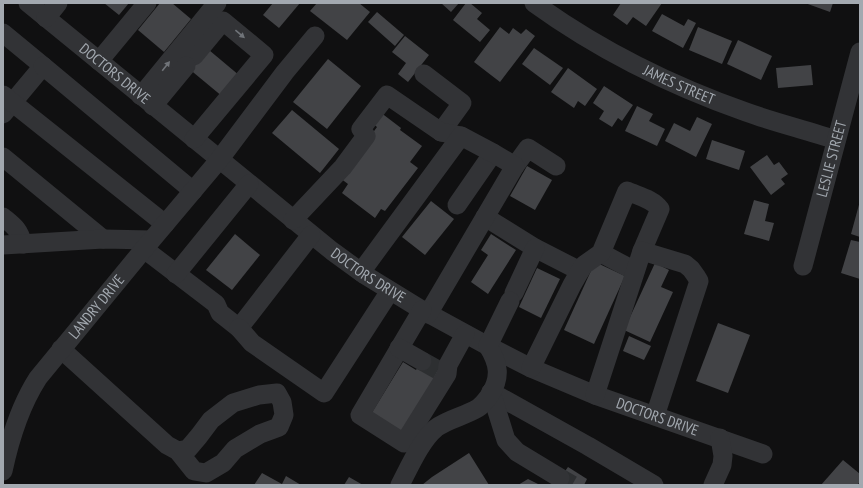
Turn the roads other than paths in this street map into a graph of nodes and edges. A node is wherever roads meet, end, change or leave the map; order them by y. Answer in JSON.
{"nodes":[{"id":1,"x":58,"y":3,"type":"edge"},
{"id":2,"x":132,"y":3,"type":"edge"},
{"id":3,"x":147,"y":3,"type":"edge"},
{"id":4,"x":534,"y":3,"type":"edge"},
{"id":5,"x":38,"y":8,"type":"edge"},
{"id":6,"x":216,"y":9,"type":"edge"},
{"id":7,"x":3,"y":33,"type":"edge"},
{"id":8,"x":315,"y":36,"type":"dead end"},
{"id":9,"x":860,"y":52,"type":"edge"},
{"id":10,"x":264,"y":55,"type":"junction"},
{"id":11,"x":94,"y":58,"type":"junction"},
{"id":12,"x":43,"y":66,"type":"junction"},
{"id":13,"x":286,"y":72,"type":"junction"},
{"id":14,"x":424,"y":74,"type":"dead end"},
{"id":15,"x":147,"y":101,"type":"junction"},
{"id":16,"x":6,"y":104,"type":"edge"},
{"id":17,"x":441,"y":132,"type":"junction"},
{"id":18,"x":460,"y":136,"type":"junction"},
{"id":19,"x":194,"y":139,"type":"junction"},
{"id":20,"x":836,"y":140,"type":"junction"},
{"id":21,"x":493,"y":153,"type":"junction"},
{"id":22,"x":3,"y":157,"type":"edge"},
{"id":23,"x":219,"y":160,"type":"junction"},
{"id":24,"x":514,"y":166,"type":"junction"},
{"id":25,"x":556,"y":166,"type":"dead end"},
{"id":26,"x":249,"y":184,"type":"junction"},
{"id":27,"x":193,"y":191,"type":"junction"},
{"id":28,"x":458,"y":205,"type":"dead end"},
{"id":29,"x":3,"y":217,"type":"edge"},
{"id":30,"x":485,"y":217,"type":"junction"},
{"id":31,"x":293,"y":220,"type":"junction"},
{"id":32,"x":165,"y":224,"type":"junction"},
{"id":33,"x":311,"y":234,"type":"junction"},
{"id":34,"x":103,"y":239,"type":"junction"},
{"id":35,"x":14,"y":244,"type":"edge"},
{"id":36,"x":148,"y":245,"type":"junction"},
{"id":37,"x":535,"y":248,"type":"junction"},
{"id":38,"x":642,"y":251,"type":"junction"},
{"id":39,"x":601,"y":253,"type":"junction"},
{"id":40,"x":3,"y":260,"type":"edge"},
{"id":41,"x":803,"y":266,"type":"dead end"},
{"id":42,"x":580,"y":271,"type":"junction"},
{"id":43,"x":635,"y":271,"type":"junction"},
{"id":44,"x":361,"y":272,"type":"junction"},
{"id":45,"x":176,"y":274,"type":"junction"},
{"id":46,"x":390,"y":291,"type":"junction"},
{"id":47,"x":425,"y":312,"type":"junction"},
{"id":48,"x":239,"y":328,"type":"junction"},
{"id":49,"x":465,"y":334,"type":"junction"},
{"id":50,"x":488,"y":346,"type":"junction"},
{"id":51,"x":399,"y":348,"type":"junction"},
{"id":52,"x":61,"y":349,"type":"junction"},
{"id":53,"x":422,"y":360,"type":"tunnel mouth"},
{"id":54,"x":531,"y":368,"type":"junction"},
{"id":55,"x":491,"y":392,"type":"junction"},
{"id":56,"x":595,"y":395,"type":"junction"},
{"id":57,"x":655,"y":416,"type":"junction"},
{"id":58,"x":720,"y":438,"type":"junction"},
{"id":59,"x":178,"y":451,"type":"junction"},
{"id":60,"x":763,"y":454,"type":"dead end"},
{"id":61,"x":3,"y":471,"type":"edge"},
{"id":62,"x":560,"y":478,"type":"tunnel mouth"},
{"id":63,"x":400,"y":485,"type":"edge"},
{"id":64,"x":654,"y":485,"type":"edge"},
{"id":65,"x":713,"y":485,"type":"edge"}],
"edges":[{"from":1,"to":5,"type":"street"},
{"from":2,"to":11,"type":"street"},
{"from":3,"to":11,"type":"street"},
{"from":4,"to":20,"type":"street","name":"JAMES STREET"},
{"from":5,"to":11,"type":"street","name":"DOCTORS DRIVE"},
{"from":6,"to":10,"type":"street","one_way":true},
{"from":15,"to":6,"type":"street","one_way":true},
{"from":6,"to":15,"type":"street"},
{"from":7,"to":12,"type":"street"},
{"from":8,"to":13,"type":"street","name":"LANDRY DRIVE"},
{"from":9,"to":20,"type":"street","name":"LESLIE STREET"},
{"from":10,"to":13,"type":"street"},
{"from":10,"to":19,"type":"street"},
{"from":11,"to":15,"type":"street","name":"DOCTORS DRIVE"},
{"from":12,"to":16,"type":"street"},
{"from":12,"to":27,"type":"street"},
{"from":13,"to":23,"type":"street","name":"LANDRY DRIVE"},
{"from":14,"to":17,"type":"street"},
{"from":15,"to":19,"type":"street","name":"DOCTORS DRIVE"},
{"from":16,"to":32,"type":"street"},
{"from":17,"to":18,"type":"street"},
{"from":17,"to":31,"type":"street"},
{"from":18,"to":21,"type":"street"},
{"from":18,"to":44,"type":"street"},
{"from":19,"to":23,"type":"street","name":"DOCTORS DRIVE"},
{"from":20,"to":41,"type":"street","name":"LESLIE STREET"},
{"from":21,"to":24,"type":"street"},
{"from":21,"to":28,"type":"street"},
{"from":22,"to":34,"type":"street"},
{"from":23,"to":26,"type":"street","name":"DOCTORS DRIVE"},
{"from":23,"to":27,"type":"street","name":"LANDRY DRIVE"},
{"from":24,"to":25,"type":"street"},
{"from":24,"to":30,"type":"street"},
{"from":26,"to":31,"type":"street","name":"DOCTORS DRIVE"},
{"from":26,"to":45,"type":"street"},
{"from":27,"to":32,"type":"street","name":"LANDRY DRIVE"},
{"from":29,"to":35,"type":"street"},
{"from":30,"to":37,"type":"street"},
{"from":30,"to":47,"type":"street"},
{"from":31,"to":33,"type":"street","name":"DOCTORS DRIVE"},
{"from":32,"to":36,"type":"street","name":"LANDRY DRIVE"},
{"from":33,"to":44,"type":"street","name":"DOCTORS DRIVE"},
{"from":33,"to":48,"type":"street"},
{"from":34,"to":35,"type":"street"},
{"from":34,"to":36,"type":"street"},
{"from":35,"to":40,"type":"street"},
{"from":36,"to":45,"type":"street"},
{"from":36,"to":52,"type":"street","name":"LANDRY DRIVE"},
{"from":37,"to":42,"type":"street"},
{"from":37,"to":50,"type":"street"},
{"from":38,"to":39,"type":"street"},
{"from":38,"to":43,"type":"street"},
{"from":38,"to":57,"type":"street"},
{"from":39,"to":42,"type":"street"},
{"from":39,"to":43,"type":"street"},
{"from":42,"to":54,"type":"street"},
{"from":43,"to":56,"type":"street"},
{"from":44,"to":46,"type":"street","name":"DOCTORS DRIVE"},
{"from":45,"to":48,"type":"street"},
{"from":46,"to":47,"type":"street","name":"DOCTORS DRIVE"},
{"from":46,"to":48,"type":"street"},
{"from":47,"to":49,"type":"street","name":"DOCTORS DRIVE"},
{"from":47,"to":51,"type":"street"},
{"from":49,"to":50,"type":"street","name":"DOCTORS DRIVE"},
{"from":49,"to":51,"type":"street"},
{"from":50,"to":54,"type":"street","name":"DOCTORS DRIVE"},
{"from":50,"to":55,"type":"street"},
{"from":51,"to":53,"type":"street"},
{"from":52,"to":59,"type":"street"},
{"from":52,"to":61,"type":"street","name":"LANDRY DRIVE"},
{"from":54,"to":56,"type":"street","name":"DOCTORS DRIVE"},
{"from":55,"to":62,"type":"street"},
{"from":55,"to":63,"type":"street"},
{"from":55,"to":64,"type":"street"},
{"from":56,"to":57,"type":"street","name":"DOCTORS DRIVE"},
{"from":57,"to":58,"type":"street","name":"DOCTORS DRIVE"},
{"from":58,"to":60,"type":"street","name":"DOCTORS DRIVE"},
{"from":58,"to":65,"type":"street"},
{"from":59,"to":59,"type":"street"}]}
